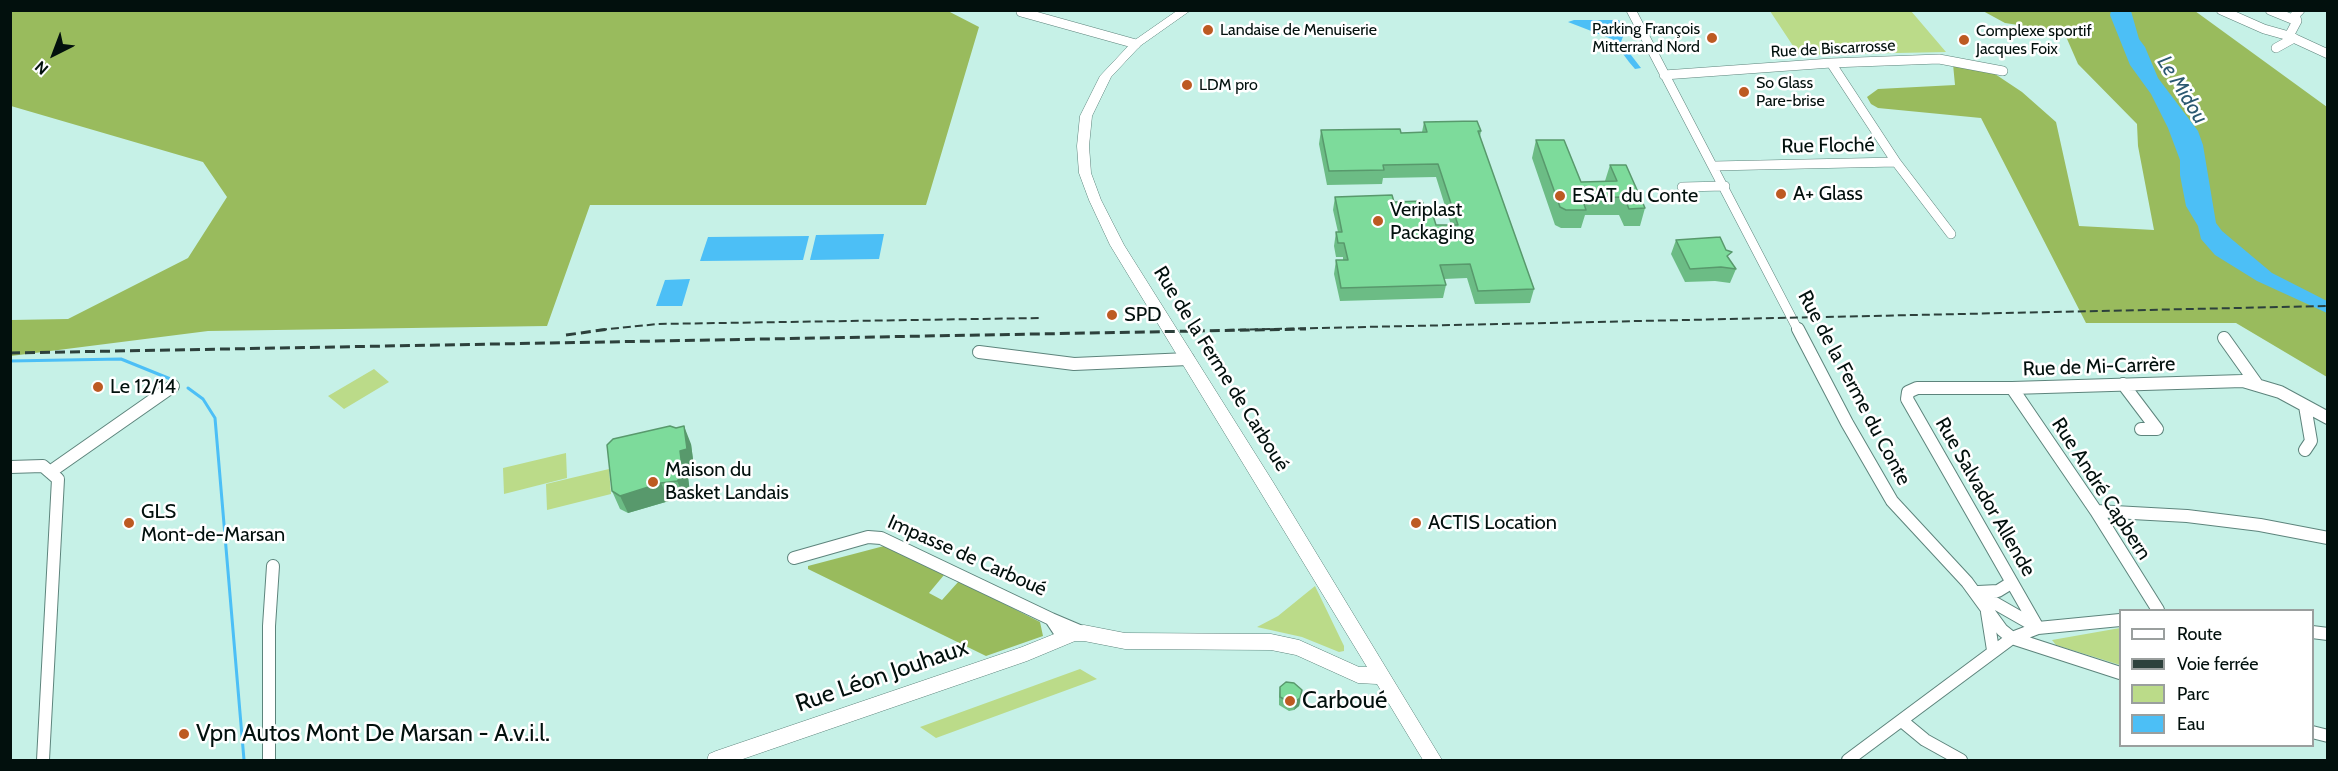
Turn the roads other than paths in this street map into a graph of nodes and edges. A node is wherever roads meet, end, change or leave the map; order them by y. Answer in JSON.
{"nodes":[{"id":1,"x":1186,"y":10,"type":"edge"},
{"id":2,"x":1631,"y":10,"type":"edge"},
{"id":3,"x":2221,"y":10,"type":"edge"},
{"id":4,"x":2270,"y":10,"type":"edge"},
{"id":5,"x":2300,"y":10,"type":"edge"},
{"id":6,"x":1022,"y":12,"type":"edge"},
{"id":7,"x":2297,"y":21,"type":"junction"},
{"id":8,"x":2292,"y":37,"type":"junction"},
{"id":9,"x":1136,"y":44,"type":"junction"},
{"id":10,"x":2276,"y":48,"type":"dead end"},
{"id":11,"x":2328,"y":54,"type":"edge"},
{"id":12,"x":1831,"y":63,"type":"junction"},
{"id":13,"x":2003,"y":70,"type":"dead end"},
{"id":14,"x":1664,"y":75,"type":"junction"},
{"id":15,"x":1896,"y":162,"type":"junction"},
{"id":16,"x":1714,"y":166,"type":"junction"},
{"id":17,"x":1725,"y":186,"type":"junction"},
{"id":18,"x":1682,"y":187,"type":"dead end"},
{"id":19,"x":1951,"y":234,"type":"dead end"},
{"id":20,"x":2224,"y":338,"type":"dead end"},
{"id":21,"x":979,"y":352,"type":"dead end"},
{"id":22,"x":1188,"y":359,"type":"junction"},
{"id":23,"x":2256,"y":383,"type":"junction"},
{"id":24,"x":2123,"y":384,"type":"junction"},
{"id":25,"x":173,"y":386,"type":"dead end"},
{"id":26,"x":1917,"y":388,"type":"joint"},
{"id":27,"x":2012,"y":388,"type":"junction"},
{"id":28,"x":2305,"y":406,"type":"junction"},
{"id":29,"x":2328,"y":418,"type":"edge"},
{"id":30,"x":2141,"y":429,"type":"dead end"},
{"id":31,"x":2305,"y":450,"type":"dead end"},
{"id":32,"x":10,"y":467,"type":"edge"},
{"id":33,"x":50,"y":472,"type":"junction"},
{"id":34,"x":2096,"y":511,"type":"junction"},
{"id":35,"x":2328,"y":538,"type":"edge"},
{"id":36,"x":794,"y":558,"type":"dead end"},
{"id":37,"x":273,"y":566,"type":"dead end"},
{"id":38,"x":2011,"y":583,"type":"junction"},
{"id":39,"x":1974,"y":591,"type":"junction"},
{"id":40,"x":1987,"y":608,"type":"junction"},
{"id":41,"x":2157,"y":609,"type":"edge"},
{"id":42,"x":1052,"y":619,"type":"junction"},
{"id":43,"x":2119,"y":620,"type":"edge"},
{"id":44,"x":2038,"y":628,"type":"junction"},
{"id":45,"x":1084,"y":633,"type":"junction"},
{"id":46,"x":1063,"y":637,"type":"junction"},
{"id":47,"x":2012,"y":638,"type":"junction"},
{"id":48,"x":1993,"y":650,"type":"junction"},
{"id":49,"x":1370,"y":656,"type":"junction"},
{"id":50,"x":1336,"y":664,"type":"junction"},
{"id":51,"x":2119,"y":672,"type":"edge"},
{"id":52,"x":1382,"y":676,"type":"junction"},
{"id":53,"x":1902,"y":721,"type":"junction"},
{"id":54,"x":43,"y":760,"type":"edge"},
{"id":55,"x":269,"y":760,"type":"edge"},
{"id":56,"x":716,"y":760,"type":"edge"},
{"id":57,"x":1433,"y":760,"type":"edge"},
{"id":58,"x":1848,"y":760,"type":"edge"},
{"id":59,"x":1961,"y":760,"type":"edge"}],
"edges":[{"from":1,"to":9,"type":"street","name":"Rue de la Ferme de Carboué"},
{"from":2,"to":14,"type":"street","name":"Rue de la Ferme du Conte"},
{"from":3,"to":8,"type":"street"},
{"from":4,"to":7,"type":"street"},
{"from":5,"to":7,"type":"street"},
{"from":6,"to":9,"type":"street"},
{"from":7,"to":8,"type":"street"},
{"from":8,"to":10,"type":"street"},
{"from":8,"to":11,"type":"street"},
{"from":9,"to":22,"type":"street","name":"Rue de la Ferme de Carboué"},
{"from":12,"to":13,"type":"street","name":"Rue de Biscarrosse"},
{"from":12,"to":14,"type":"street","name":"Rue de Biscarrosse"},
{"from":12,"to":15,"type":"street","name":"Rue Floché"},
{"from":14,"to":16,"type":"street","name":"Rue de la Ferme du Conte"},
{"from":15,"to":16,"type":"street","name":"Rue Floché"},
{"from":15,"to":19,"type":"street"},
{"from":16,"to":17,"type":"street","name":"Rue de la Ferme du Conte"},
{"from":17,"to":18,"type":"street"},
{"from":17,"to":39,"type":"street","name":"Rue de la Ferme du Conte"},
{"from":20,"to":23,"type":"street"},
{"from":21,"to":22,"type":"street"},
{"from":22,"to":49,"type":"street","name":"Rue de la Ferme de Carboué"},
{"from":23,"to":24,"type":"street","name":"Rue de Mi-Carrère"},
{"from":23,"to":28,"type":"street","name":"Rue de Mi-Carrère"},
{"from":24,"to":27,"type":"street","name":"Rue de Mi-Carrère"},
{"from":24,"to":30,"type":"street"},
{"from":25,"to":33,"type":"street"},
{"from":26,"to":27,"type":"street","name":"Rue de Mi-Carrère"},
{"from":26,"to":38,"type":"street","name":"Rue Salvador Allende"},
{"from":27,"to":34,"type":"street","name":"Rue André Capbern"},
{"from":28,"to":29,"type":"street","name":"Rue de Mi-Carrère"},
{"from":28,"to":31,"type":"street"},
{"from":32,"to":33,"type":"street"},
{"from":33,"to":54,"type":"street"},
{"from":34,"to":35,"type":"street"},
{"from":34,"to":41,"type":"street","name":"Rue André Capbern"},
{"from":36,"to":42,"type":"street","name":"Impasse de Carboué"},
{"from":37,"to":55,"type":"street"},
{"from":38,"to":39,"type":"street"},
{"from":38,"to":44,"type":"street","name":"Rue Salvador Allende"},
{"from":39,"to":40,"type":"street","name":"Rue de la Ferme du Conte"},
{"from":39,"to":44,"type":"street","name":"Rue de la Ferme du Conte"},
{"from":40,"to":47,"type":"street","name":"Rue de la Ferme du Conte"},
{"from":40,"to":48,"type":"street","name":"Rue de la Ferme du Conte"},
{"from":42,"to":45,"type":"street","name":"Impasse de Carboué"},
{"from":42,"to":46,"type":"street","name":"Impasse de Carboué"},
{"from":43,"to":44,"type":"street"},
{"from":44,"to":47,"type":"street"},
{"from":45,"to":46,"type":"street","name":"Impasse de Carboué"},
{"from":45,"to":50,"type":"street","name":"Impasse de Carboué"},
{"from":46,"to":56,"type":"street","name":"Rue Léon Jouhaux"},
{"from":47,"to":48,"type":"street"},
{"from":47,"to":51,"type":"street"},
{"from":48,"to":53,"type":"street"},
{"from":49,"to":50,"type":"street"},
{"from":49,"to":52,"type":"street","name":"Rue de la Ferme de Carboué"},
{"from":50,"to":52,"type":"street","name":"Impasse de Carboué"},
{"from":52,"to":57,"type":"street","name":"Rue de la Ferme de Carboué"},
{"from":53,"to":58,"type":"street"},
{"from":53,"to":59,"type":"street"}]}
